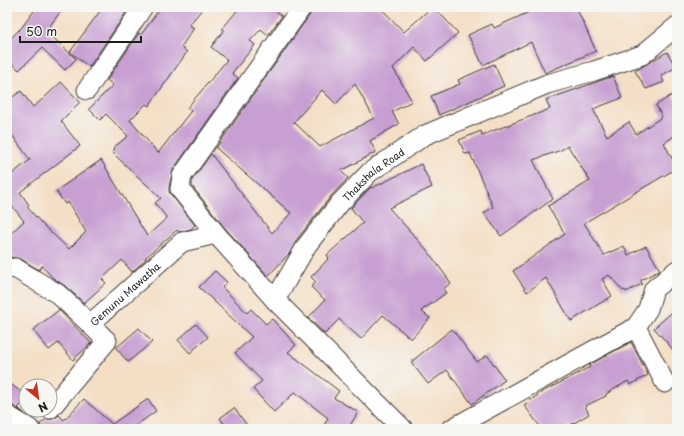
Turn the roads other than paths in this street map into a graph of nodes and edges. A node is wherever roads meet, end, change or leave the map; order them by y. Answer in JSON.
{"nodes":[{"id":1,"x":143,"y":7,"type":"edge"},
{"id":2,"x":296,"y":9,"type":"edge"},
{"id":3,"x":677,"y":26,"type":"edge"},
{"id":4,"x":87,"y":90,"type":"dead end"},
{"id":5,"x":216,"y":234,"type":"junction"},
{"id":6,"x":7,"y":269,"type":"edge"},
{"id":7,"x":677,"y":270,"type":"edge"},
{"id":8,"x":276,"y":300,"type":"junction"},
{"id":9,"x":90,"y":324,"type":"junction"},
{"id":10,"x":636,"y":327,"type":"junction"},
{"id":11,"x":665,"y":383,"type":"dead end"},
{"id":12,"x":58,"y":400,"type":"edge"},
{"id":13,"x":7,"y":415,"type":"edge"},
{"id":14,"x":42,"y":418,"type":"edge"},
{"id":15,"x":32,"y":429,"type":"edge"},
{"id":16,"x":403,"y":429,"type":"edge"},
{"id":17,"x":451,"y":429,"type":"edge"}],
"edges":[{"from":1,"to":4,"type":"street"},
{"from":2,"to":5,"type":"street"},
{"from":3,"to":8,"type":"street","name":"Thakshala Road"},
{"from":5,"to":8,"type":"street"},
{"from":5,"to":9,"type":"street","name":"Gemunu Mawatha"},
{"from":6,"to":9,"type":"street"},
{"from":7,"to":10,"type":"street"},
{"from":8,"to":16,"type":"street"},
{"from":9,"to":12,"type":"street","name":"Gemunu Mawatha"},
{"from":10,"to":11,"type":"street"},
{"from":10,"to":17,"type":"street"},
{"from":13,"to":15,"type":"street"},
{"from":14,"to":15,"type":"street","name":"Gemunu Mawatha"}]}
